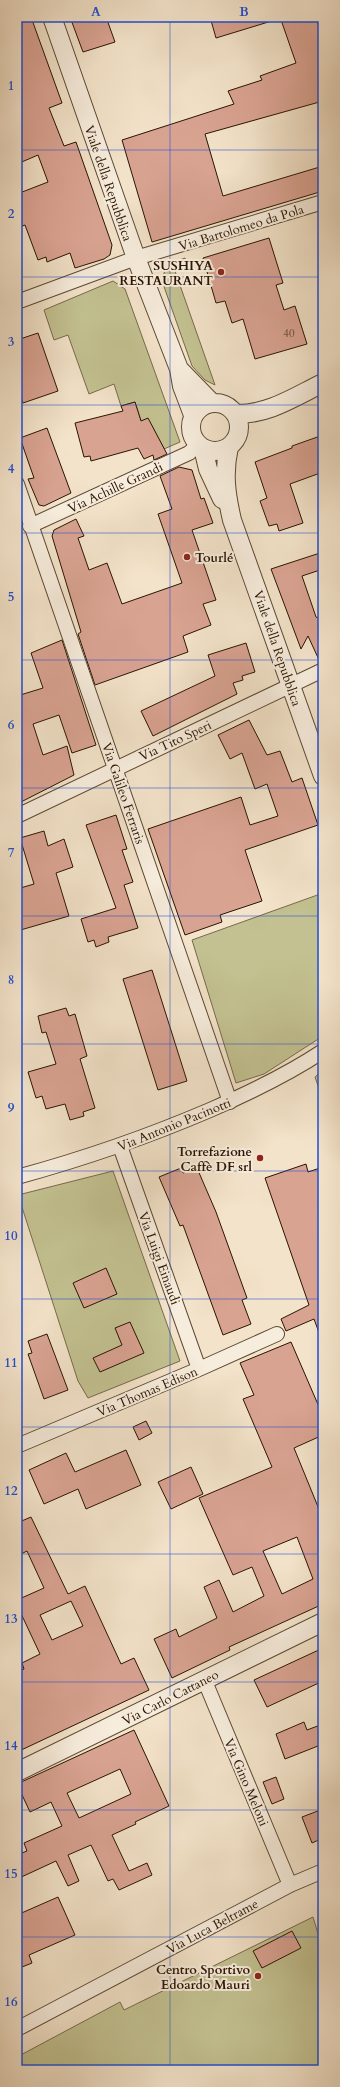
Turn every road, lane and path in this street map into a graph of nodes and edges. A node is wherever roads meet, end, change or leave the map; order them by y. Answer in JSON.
{"nodes":[{"id":1,"x":52,"y":17,"type":"edge"},
{"id":2,"x":323,"y":202,"type":"edge"},
{"id":3,"x":136,"y":258,"type":"junction"},
{"id":4,"x":17,"y":302,"type":"edge"},
{"id":5,"x":179,"y":369,"type":"junction"},
{"id":6,"x":323,"y":383,"type":"edge"},
{"id":7,"x":212,"y":403,"type":"junction"},
{"id":8,"x":268,"y":410,"type":"junction"},
{"id":9,"x":235,"y":414,"type":"junction"},
{"id":10,"x":193,"y":415,"type":"junction"},
{"id":11,"x":233,"y":440,"type":"junction"},
{"id":12,"x":201,"y":446,"type":"junction"},
{"id":13,"x":17,"y":484,"type":"edge"},
{"id":14,"x":232,"y":520,"type":"junction"},
{"id":15,"x":30,"y":526,"type":"junction"},
{"id":16,"x":323,"y":670,"type":"edge"},
{"id":17,"x":291,"y":686,"type":"junction"},
{"id":18,"x":116,"y":768,"type":"junction"},
{"id":19,"x":323,"y":776,"type":"edge"},
{"id":20,"x":17,"y":816,"type":"edge"},
{"id":21,"x":323,"y":1051,"type":"edge"},
{"id":22,"x":230,"y":1102,"type":"junction"},
{"id":23,"x":120,"y":1146,"type":"junction"},
{"id":24,"x":17,"y":1177,"type":"edge"},
{"id":25,"x":277,"y":1334,"type":"dead end"},
{"id":26,"x":199,"y":1369,"type":"junction"},
{"id":27,"x":17,"y":1446,"type":"edge"},
{"id":28,"x":323,"y":1622,"type":"edge"},
{"id":29,"x":204,"y":1679,"type":"junction"},
{"id":30,"x":17,"y":1772,"type":"edge"},
{"id":31,"x":323,"y":1871,"type":"edge"},
{"id":32,"x":290,"y":1885,"type":"junction"},
{"id":33,"x":17,"y":2029,"type":"edge"}],
"edges":[{"from":1,"to":3,"type":"street","name":"Viale della Repubblica"},
{"from":2,"to":3,"type":"street","name":"Via Bartolomeo da Pola"},
{"from":3,"to":4,"type":"street","name":"Via Bartolomeo da Pola"},
{"from":3,"to":5,"type":"street","name":"Viale della Repubblica"},
{"from":5,"to":7,"type":"street","name":"Viale della Repubblica"},
{"from":5,"to":10,"type":"street","name":"Viale della Repubblica"},
{"from":6,"to":8,"type":"street"},
{"from":7,"to":9,"type":"street","name":"Viale della Repubblica"},
{"from":7,"to":10,"type":"street"},
{"from":8,"to":9,"type":"street"},
{"from":8,"to":11,"type":"street"},
{"from":9,"to":11,"type":"street","name":"Viale della Repubblica"},
{"from":10,"to":12,"type":"street","name":"Viale della Repubblica"},
{"from":11,"to":12,"type":"street"},
{"from":11,"to":14,"type":"street","name":"Viale della Repubblica"},
{"from":12,"to":14,"type":"street","name":"Viale della Repubblica"},
{"from":12,"to":15,"type":"street","name":"Via Achille Grandi"},
{"from":13,"to":15,"type":"street","name":"Via Galileo Ferraris"},
{"from":14,"to":17,"type":"street","name":"Viale della Repubblica"},
{"from":15,"to":18,"type":"street","name":"Via Galileo Ferraris"},
{"from":16,"to":17,"type":"street","name":"Via Tito Speri"},
{"from":17,"to":18,"type":"street","name":"Via Tito Speri"},
{"from":17,"to":19,"type":"street","name":"Viale della Repubblica"},
{"from":18,"to":20,"type":"street","name":"Via Tito Speri"},
{"from":18,"to":22,"type":"street","name":"Via Galileo Ferraris"},
{"from":21,"to":22,"type":"street","name":"Via Antonio Pacinotti"},
{"from":22,"to":23,"type":"street","name":"Via Antonio Pacinotti"},
{"from":23,"to":24,"type":"street","name":"Via Antonio Pacinotti"},
{"from":23,"to":26,"type":"street","name":"Via Luigi Einaudi"},
{"from":25,"to":26,"type":"street","name":"Via Thomas Edison"},
{"from":26,"to":27,"type":"street","name":"Via Thomas Edison"},
{"from":28,"to":29,"type":"street","name":"Via Carlo Cattaneo"},
{"from":29,"to":30,"type":"street","name":"Via Carlo Cattaneo"},
{"from":29,"to":32,"type":"street","name":"Via Gino Meloni"},
{"from":31,"to":32,"type":"street","name":"Via Luca Beltrame"},
{"from":32,"to":33,"type":"street","name":"Via Luca Beltrame"}]}
